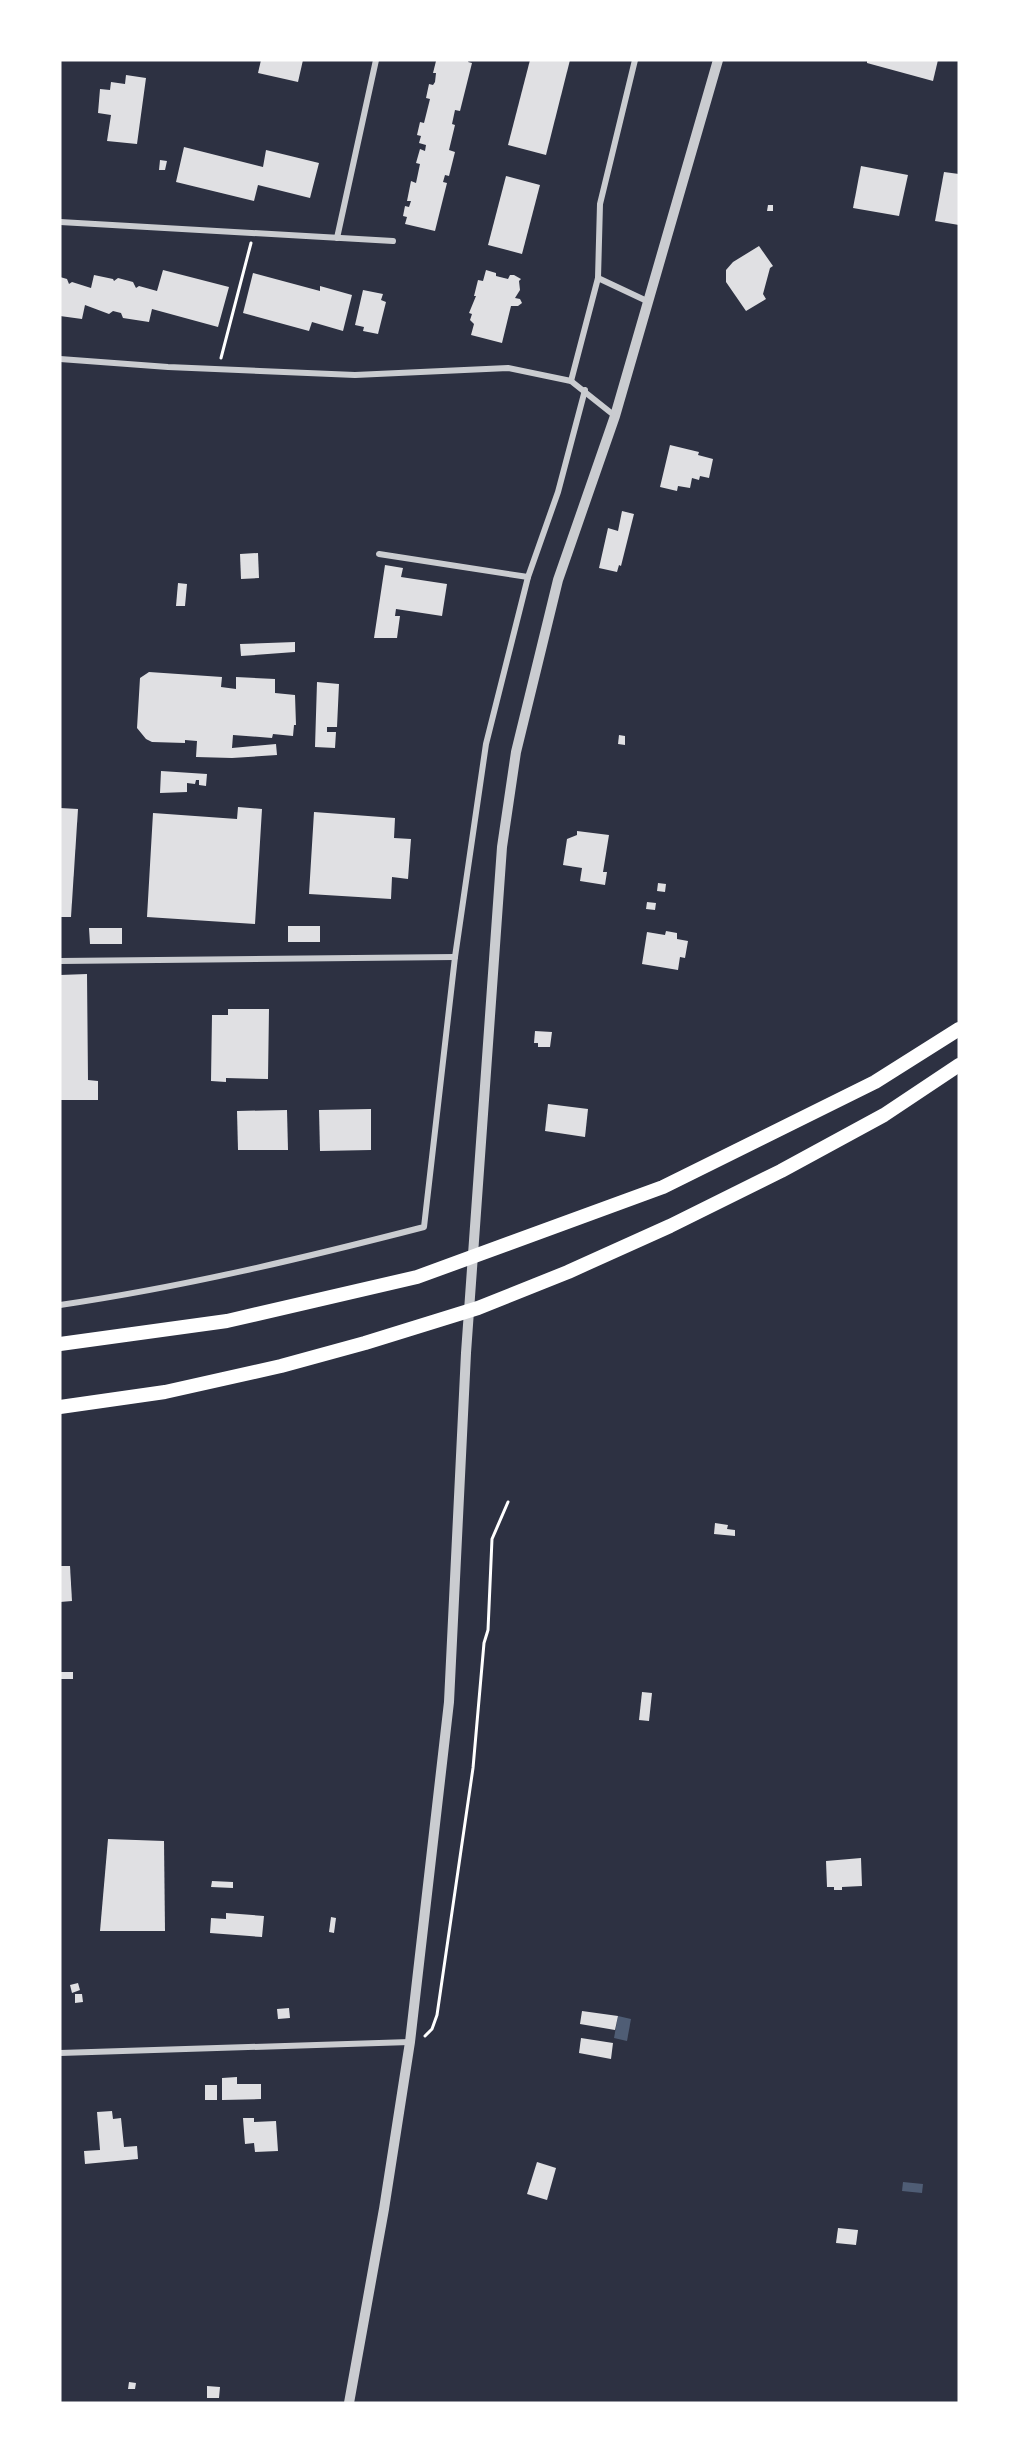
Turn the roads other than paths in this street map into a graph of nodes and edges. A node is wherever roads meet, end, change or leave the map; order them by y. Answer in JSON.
{"nodes":[{"id":1,"x":376,"y":60,"type":"edge"},
{"id":2,"x":635,"y":60,"type":"edge"},
{"id":3,"x":718,"y":60,"type":"edge"},
{"id":4,"x":60,"y":222,"type":"edge"},
{"id":5,"x":337,"y":238,"type":"junction"},
{"id":6,"x":393,"y":241,"type":"dead end"},
{"id":7,"x":598,"y":278,"type":"junction"},
{"id":8,"x":649,"y":302,"type":"junction"},
{"id":9,"x":60,"y":359,"type":"edge"},
{"id":10,"x":571,"y":381,"type":"junction"},
{"id":11,"x":585,"y":390,"type":"junction"},
{"id":12,"x":615,"y":416,"type":"junction"},
{"id":13,"x":379,"y":554,"type":"dead end"},
{"id":14,"x":528,"y":578,"type":"junction"},
{"id":15,"x":455,"y":957,"type":"junction"},
{"id":16,"x":60,"y":961,"type":"edge"},
{"id":17,"x":959,"y":1029,"type":"edge"},
{"id":18,"x":959,"y":1065,"type":"edge"},
{"id":19,"x":60,"y":1305,"type":"edge"},
{"id":20,"x":60,"y":1344,"type":"edge"},
{"id":21,"x":60,"y":1407,"type":"edge"},
{"id":22,"x":410,"y":2042,"type":"junction"},
{"id":23,"x":60,"y":2053,"type":"edge"},
{"id":24,"x":349,"y":2403,"type":"edge"}],
"edges":[{"from":1,"to":5,"type":"street"},
{"from":2,"to":7,"type":"street"},
{"from":3,"to":8,"type":"street"},
{"from":4,"to":5,"type":"street"},
{"from":5,"to":6,"type":"street"},
{"from":7,"to":8,"type":"street"},
{"from":7,"to":10,"type":"street"},
{"from":8,"to":12,"type":"street"},
{"from":9,"to":10,"type":"street"},
{"from":10,"to":11,"type":"street"},
{"from":11,"to":12,"type":"street"},
{"from":11,"to":14,"type":"street"},
{"from":12,"to":22,"type":"street"},
{"from":13,"to":14,"type":"street"},
{"from":14,"to":15,"type":"street"},
{"from":15,"to":16,"type":"street"},
{"from":15,"to":19,"type":"street"},
{"from":17,"to":20,"type":"highway"},
{"from":18,"to":21,"type":"highway"},
{"from":22,"to":23,"type":"street"},
{"from":22,"to":24,"type":"street"}]}
